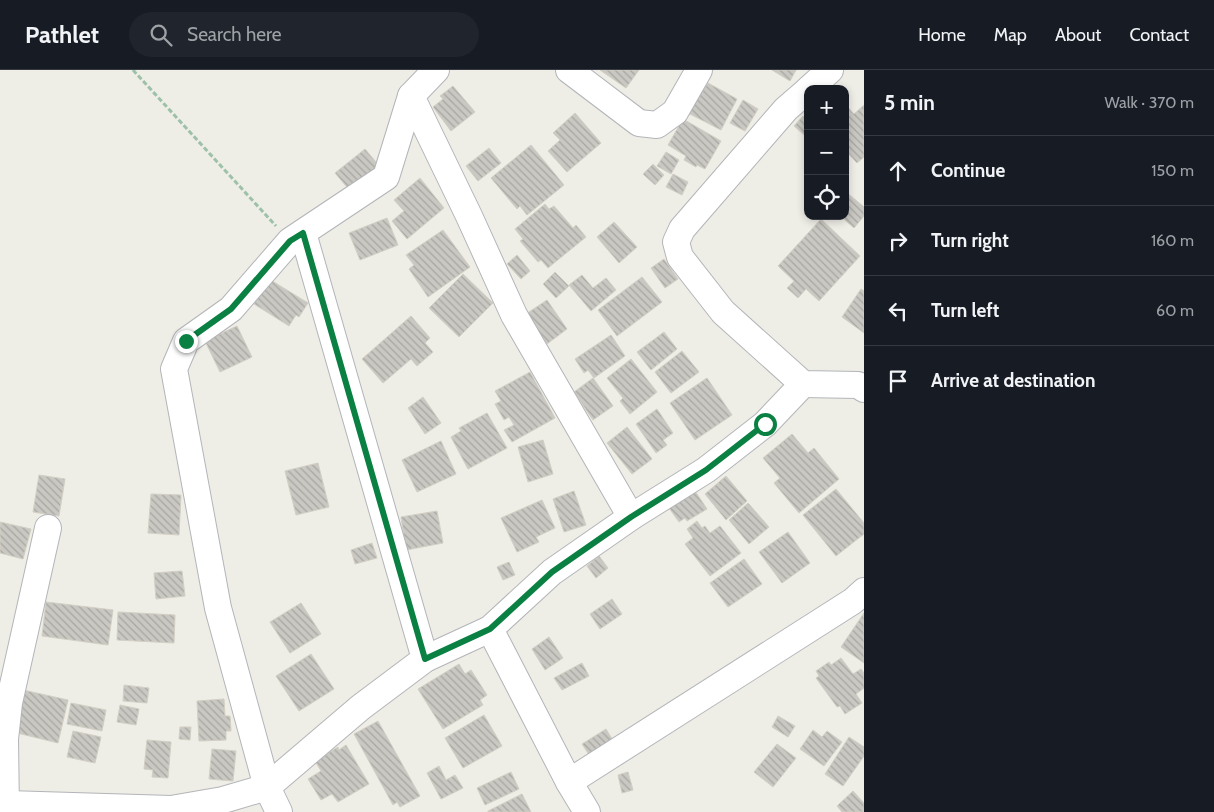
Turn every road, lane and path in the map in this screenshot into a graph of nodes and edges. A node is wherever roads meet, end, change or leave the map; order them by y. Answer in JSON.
{"nodes":[{"id":1,"x":133,"y":70,"type":"edge"},
{"id":2,"x":436,"y":70,"type":"edge"},
{"id":3,"x":569,"y":70,"type":"edge"},
{"id":4,"x":699,"y":70,"type":"edge"},
{"id":5,"x":830,"y":70,"type":"edge"},
{"id":6,"x":813,"y":85,"type":"edge"},
{"id":7,"x":804,"y":93,"type":"edge"},
{"id":8,"x":411,"y":96,"type":"junction"},
{"id":9,"x":296,"y":237,"type":"junction"},
{"id":10,"x":803,"y":384,"type":"junction"},
{"id":11,"x":862,"y":384,"type":"edge"},
{"id":12,"x":631,"y":517,"type":"junction"},
{"id":13,"x":48,"y":528,"type":"dead end"},
{"id":14,"x":864,"y":591,"type":"edge"},
{"id":15,"x":490,"y":629,"type":"junction"},
{"id":16,"x":425,"y":659,"type":"junction"},
{"id":17,"x":569,"y":782,"type":"junction"},
{"id":18,"x":267,"y":787,"type":"junction"},
{"id":19,"x":6,"y":808,"type":"edge"},
{"id":20,"x":279,"y":812,"type":"edge"},
{"id":21,"x":587,"y":812,"type":"edge"}],
"edges":[{"from":1,"to":9,"type":"path"},
{"from":2,"to":8,"type":"street"},
{"from":3,"to":4,"type":"street"},
{"from":5,"to":6,"type":"street"},
{"from":7,"to":10,"type":"street"},
{"from":8,"to":9,"type":"street"},
{"from":8,"to":12,"type":"street"},
{"from":9,"to":16,"type":"street"},
{"from":9,"to":18,"type":"street"},
{"from":10,"to":11,"type":"street"},
{"from":10,"to":12,"type":"street"},
{"from":12,"to":15,"type":"street"},
{"from":13,"to":19,"type":"street"},
{"from":14,"to":17,"type":"street"},
{"from":15,"to":16,"type":"street"},
{"from":15,"to":17,"type":"street"},
{"from":16,"to":18,"type":"street"},
{"from":17,"to":21,"type":"street"},
{"from":18,"to":19,"type":"street"},
{"from":18,"to":20,"type":"street"}]}
